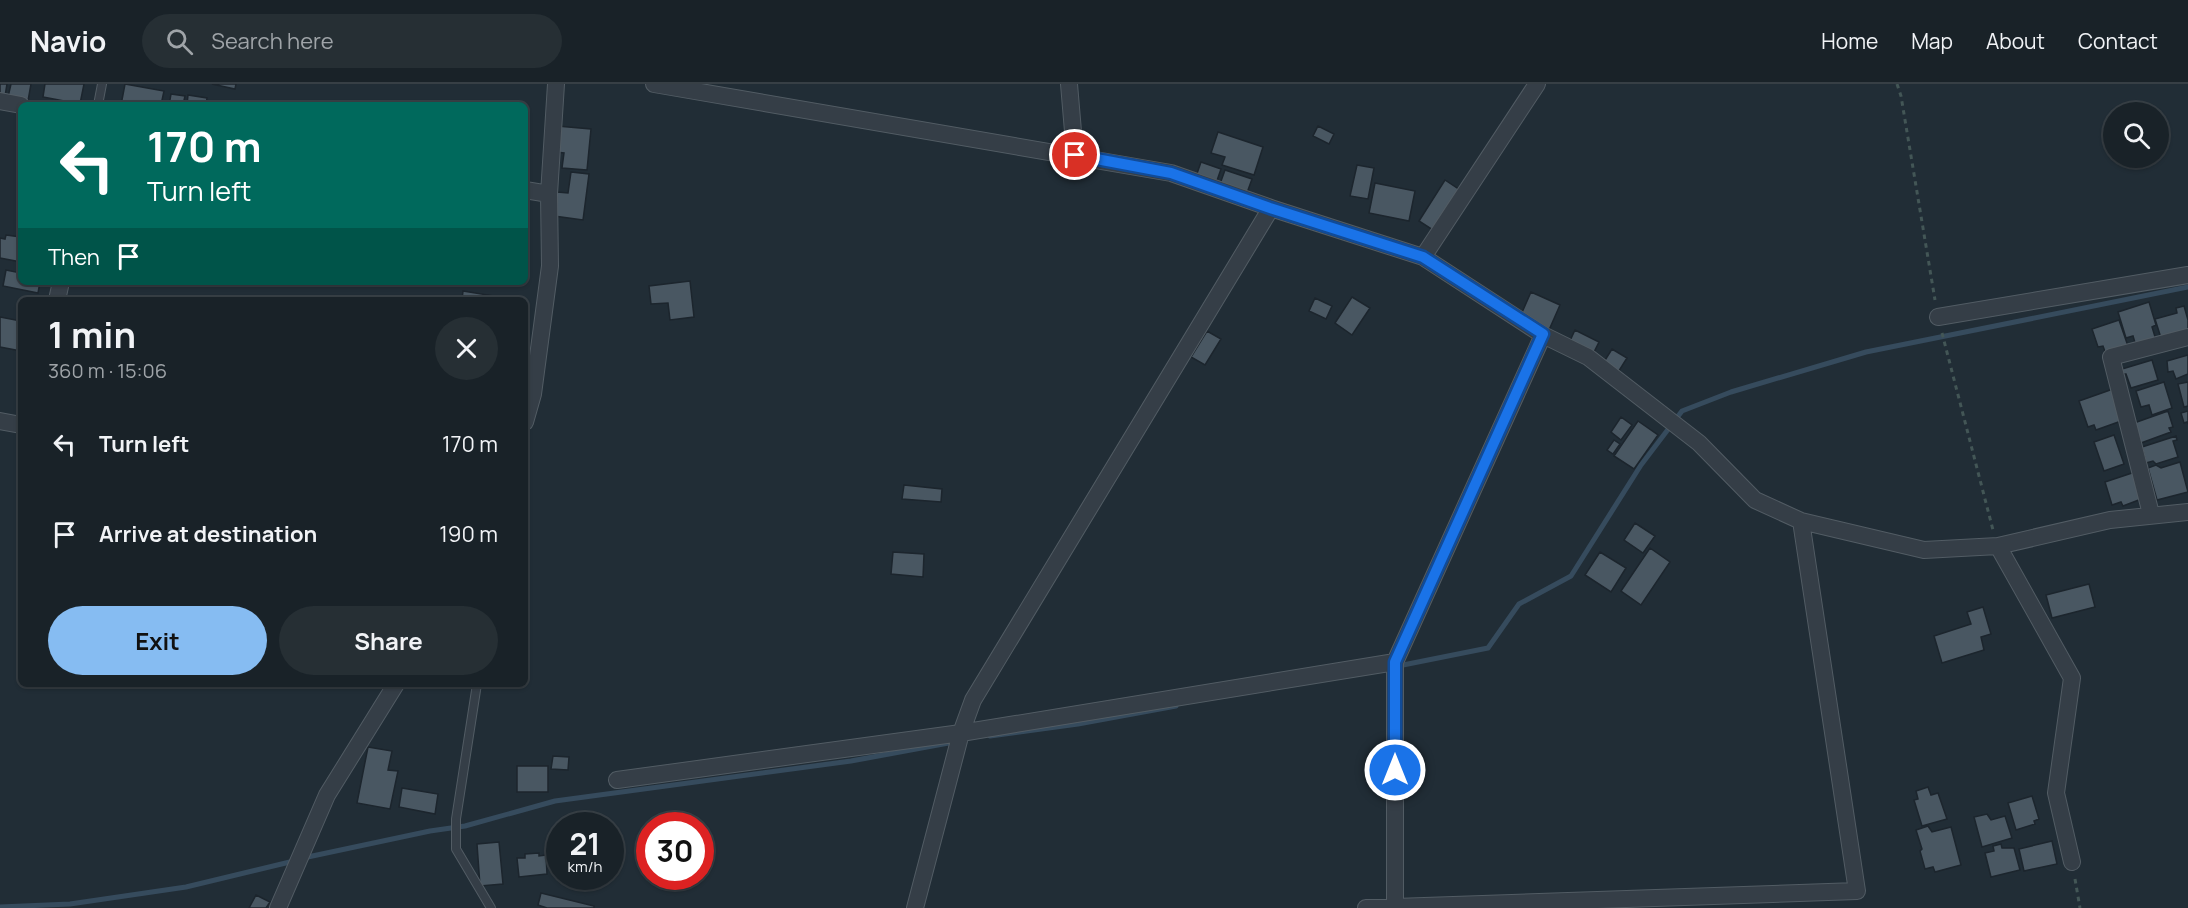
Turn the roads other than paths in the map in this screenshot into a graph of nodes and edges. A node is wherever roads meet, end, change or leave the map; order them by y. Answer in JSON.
{"nodes":[{"id":1,"x":102,"y":84,"type":"edge"},
{"id":2,"x":556,"y":84,"type":"edge"},
{"id":3,"x":654,"y":84,"type":"edge"},
{"id":4,"x":1069,"y":84,"type":"edge"},
{"id":5,"x":1537,"y":84,"type":"edge"},
{"id":6,"x":0,"y":101,"type":"edge"},
{"id":7,"x":99,"y":102,"type":"edge"},
{"id":8,"x":18,"y":104,"type":"edge"},
{"id":9,"x":1075,"y":155,"type":"junction"},
{"id":10,"x":528,"y":190,"type":"edge"},
{"id":11,"x":549,"y":194,"type":"junction"},
{"id":12,"x":1270,"y":208,"type":"junction"},
{"id":13,"x":1423,"y":257,"type":"junction"},
{"id":14,"x":2188,"y":275,"type":"edge"},
{"id":15,"x":1938,"y":317,"type":"dead end"},
{"id":16,"x":1543,"y":334,"type":"junction"},
{"id":17,"x":2188,"y":338,"type":"edge"},
{"id":18,"x":528,"y":412,"type":"edge"},
{"id":19,"x":0,"y":421,"type":"edge"},
{"id":20,"x":18,"y":424,"type":"edge"},
{"id":21,"x":2188,"y":512,"type":"edge"},
{"id":22,"x":2151,"y":514,"type":"junction"},
{"id":23,"x":1801,"y":521,"type":"junction"},
{"id":24,"x":1998,"y":546,"type":"junction"},
{"id":25,"x":1395,"y":662,"type":"junction"},
{"id":26,"x":394,"y":687,"type":"edge"},
{"id":27,"x":477,"y":687,"type":"edge"},
{"id":28,"x":960,"y":733,"type":"junction"},
{"id":29,"x":617,"y":780,"type":"dead end"},
{"id":30,"x":2072,"y":862,"type":"road end"},
{"id":31,"x":1395,"y":907,"type":"edge"},
{"id":32,"x":278,"y":908,"type":"edge"},
{"id":33,"x":491,"y":908,"type":"edge"},
{"id":34,"x":915,"y":908,"type":"edge"},
{"id":35,"x":1366,"y":908,"type":"edge"}],
"edges":[{"from":1,"to":7,"type":"lane"},
{"from":2,"to":11,"type":"street"},
{"from":3,"to":9,"type":"street"},
{"from":4,"to":9,"type":"street"},
{"from":5,"to":13,"type":"street"},
{"from":6,"to":8,"type":"street"},
{"from":9,"to":12,"type":"street"},
{"from":10,"to":11,"type":"street"},
{"from":11,"to":18,"type":"street"},
{"from":12,"to":13,"type":"street"},
{"from":12,"to":28,"type":"street"},
{"from":13,"to":16,"type":"street"},
{"from":14,"to":15,"type":"street"},
{"from":16,"to":23,"type":"street"},
{"from":16,"to":25,"type":"street"},
{"from":17,"to":22,"type":"street"},
{"from":19,"to":20,"type":"street"},
{"from":21,"to":22,"type":"street"},
{"from":22,"to":24,"type":"street"},
{"from":23,"to":24,"type":"street"},
{"from":23,"to":31,"type":"street"},
{"from":24,"to":30,"type":"street"},
{"from":25,"to":28,"type":"street"},
{"from":25,"to":31,"type":"street"},
{"from":26,"to":32,"type":"street"},
{"from":27,"to":33,"type":"lane"},
{"from":28,"to":29,"type":"street"},
{"from":28,"to":34,"type":"street"},
{"from":31,"to":35,"type":"street"}]}
